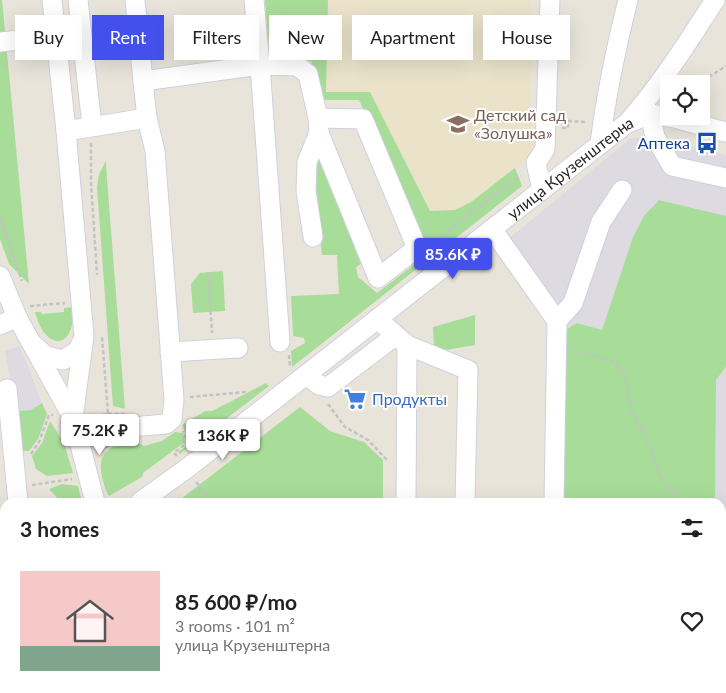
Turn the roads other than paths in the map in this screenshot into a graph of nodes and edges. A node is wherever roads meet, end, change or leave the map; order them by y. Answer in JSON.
{"nodes":[{"id":1,"x":52,"y":0,"type":"edge"},
{"id":2,"x":78,"y":0,"type":"edge"},
{"id":3,"x":135,"y":0,"type":"edge"},
{"id":4,"x":254,"y":0,"type":"edge"},
{"id":5,"x":550,"y":0,"type":"edge"},
{"id":6,"x":628,"y":0,"type":"edge"},
{"id":7,"x":715,"y":0,"type":"edge"},
{"id":8,"x":54,"y":15,"type":"edge"},
{"id":9,"x":15,"y":40,"type":"edge"},
{"id":10,"x":0,"y":42,"type":"edge"},
{"id":11,"x":59,"y":60,"type":"edge"},
{"id":12,"x":260,"y":65,"type":"junction"},
{"id":13,"x":143,"y":80,"type":"junction"},
{"id":14,"x":650,"y":114,"type":"junction"},
{"id":15,"x":147,"y":118,"type":"junction"},
{"id":16,"x":626,"y":124,"type":"junction"},
{"id":17,"x":319,"y":125,"type":"junction"},
{"id":18,"x":92,"y":126,"type":"junction"},
{"id":19,"x":66,"y":130,"type":"junction"},
{"id":20,"x":726,"y":132,"type":"edge"},
{"id":21,"x":600,"y":144,"type":"junction"},
{"id":22,"x":726,"y":178,"type":"edge"},
{"id":23,"x":542,"y":190,"type":"junction"},
{"id":24,"x":622,"y":190,"type":"dead end"},
{"id":25,"x":492,"y":229,"type":"junction"},
{"id":26,"x":313,"y":237,"type":"dead end"},
{"id":27,"x":0,"y":276,"type":"edge"},
{"id":28,"x":22,"y":307,"type":"junction"},
{"id":29,"x":377,"y":319,"type":"junction"},
{"id":30,"x":557,"y":321,"type":"junction"},
{"id":31,"x":0,"y":325,"type":"edge"},
{"id":32,"x":93,"y":336,"type":"junction"},
{"id":33,"x":401,"y":340,"type":"junction"},
{"id":34,"x":31,"y":342,"type":"junction"},
{"id":35,"x":280,"y":342,"type":"dead end"},
{"id":36,"x":238,"y":348,"type":"dead end"},
{"id":37,"x":170,"y":352,"type":"junction"},
{"id":38,"x":312,"y":380,"type":"junction"},
{"id":39,"x":7,"y":389,"type":"dead end"},
{"id":40,"x":73,"y":418,"type":"junction"},
{"id":41,"x":143,"y":426,"type":"road end"},
{"id":42,"x":17,"y":495,"type":"edge"},
{"id":43,"x":94,"y":498,"type":"edge"},
{"id":44,"x":145,"y":498,"type":"edge"},
{"id":45,"x":406,"y":498,"type":"edge"},
{"id":46,"x":465,"y":498,"type":"edge"},
{"id":47,"x":554,"y":498,"type":"edge"}],
"edges":[{"from":1,"to":8,"type":"street"},
{"from":2,"to":18,"type":"street"},
{"from":3,"to":13,"type":"street"},
{"from":4,"to":12,"type":"street"},
{"from":5,"to":23,"type":"street"},
{"from":6,"to":21,"type":"street"},
{"from":7,"to":16,"type":"street"},
{"from":9,"to":10,"type":"street"},
{"from":11,"to":19,"type":"street"},
{"from":12,"to":13,"type":"street"},
{"from":12,"to":17,"type":"street"},
{"from":12,"to":35,"type":"street"},
{"from":13,"to":15,"type":"street"},
{"from":14,"to":16,"type":"street","name":"улица Крузенштерна"},
{"from":14,"to":20,"type":"street"},
{"from":14,"to":22,"type":"street"},
{"from":15,"to":18,"type":"street"},
{"from":15,"to":37,"type":"street"},
{"from":16,"to":21,"type":"street","name":"улица Крузенштерна"},
{"from":17,"to":17,"type":"street"},
{"from":17,"to":26,"type":"street"},
{"from":18,"to":19,"type":"street"},
{"from":19,"to":32,"type":"street"},
{"from":21,"to":23,"type":"street","name":"улица Крузенштерна"},
{"from":23,"to":25,"type":"street","name":"улица Крузенштерна"},
{"from":24,"to":30,"type":"street"},
{"from":25,"to":29,"type":"street","name":"улица Крузенштерна"},
{"from":25,"to":30,"type":"street"},
{"from":27,"to":28,"type":"street"},
{"from":28,"to":31,"type":"street"},
{"from":28,"to":34,"type":"street"},
{"from":29,"to":33,"type":"street"},
{"from":29,"to":38,"type":"street","name":"улица Крузенштерна"},
{"from":30,"to":47,"type":"street"},
{"from":32,"to":34,"type":"street"},
{"from":32,"to":40,"type":"street"},
{"from":33,"to":38,"type":"street"},
{"from":33,"to":45,"type":"street"},
{"from":33,"to":46,"type":"street"},
{"from":34,"to":40,"type":"street"},
{"from":36,"to":37,"type":"street"},
{"from":37,"to":41,"type":"street"},
{"from":38,"to":44,"type":"street","name":"улица Крузенштерна"},
{"from":39,"to":42,"type":"street"},
{"from":40,"to":43,"type":"street"}]}
